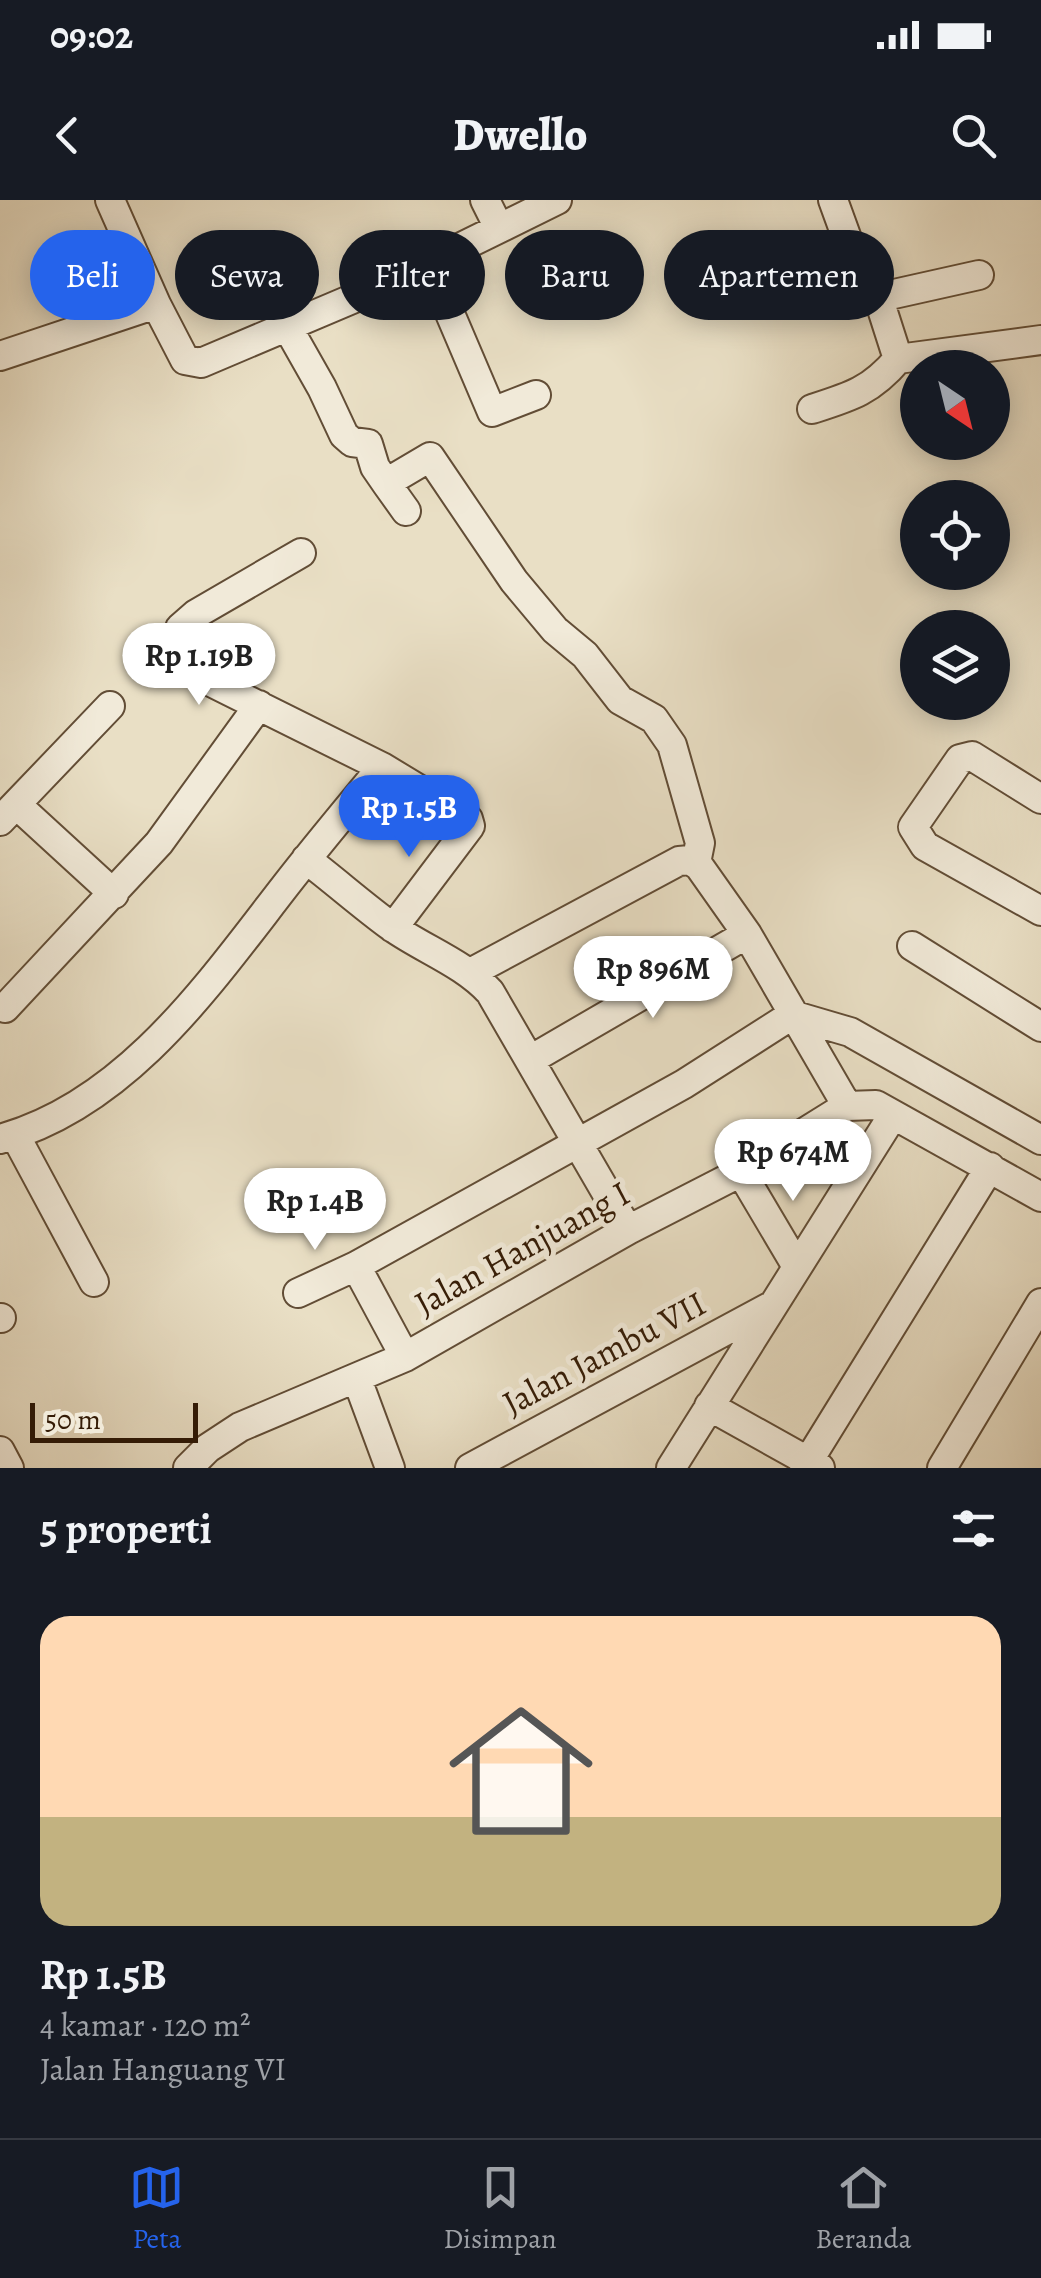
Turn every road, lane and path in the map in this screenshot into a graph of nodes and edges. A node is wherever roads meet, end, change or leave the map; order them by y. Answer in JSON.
{"nodes":[{"id":1,"x":110,"y":200,"type":"edge"},
{"id":2,"x":485,"y":200,"type":"edge"},
{"id":3,"x":558,"y":200,"type":"edge"},
{"id":4,"x":833,"y":200,"type":"edge"},
{"id":5,"x":499,"y":228,"type":"junction"},
{"id":6,"x":844,"y":230,"type":"edge"},
{"id":7,"x":485,"y":235,"type":"edge"},
{"id":8,"x":979,"y":276,"type":"dead end"},
{"id":9,"x":894,"y":294,"type":"edge"},
{"id":10,"x":156,"y":304,"type":"junction"},
{"id":11,"x":339,"y":304,"type":"edge"},
{"id":12,"x":453,"y":320,"type":"edge"},
{"id":13,"x":884,"y":320,"type":"edge"},
{"id":14,"x":288,"y":328,"type":"junction"},
{"id":15,"x":1041,"y":340,"type":"edge"},
{"id":16,"x":0,"y":356,"type":"edge"},
{"id":17,"x":898,"y":359,"type":"junction"},
{"id":18,"x":536,"y":395,"type":"dead end"},
{"id":19,"x":812,"y":410,"type":"dead end"},
{"id":20,"x":386,"y":483,"type":"junction"},
{"id":21,"x":406,"y":512,"type":"dead end"},
{"id":22,"x":301,"y":554,"type":"dead end"},
{"id":23,"x":259,"y":705,"type":"junction"},
{"id":24,"x":110,"y":706,"type":"dead end"},
{"id":25,"x":382,"y":767,"type":"junction"},
{"id":26,"x":1041,"y":799,"type":"edge"},
{"id":27,"x":9,"y":814,"type":"edge"},
{"id":28,"x":306,"y":859,"type":"junction"},
{"id":29,"x":693,"y":862,"type":"junction"},
{"id":30,"x":114,"y":894,"type":"junction"},
{"id":31,"x":1041,"y":911,"type":"edge"},
{"id":32,"x":393,"y":928,"type":"junction"},
{"id":33,"x":747,"y":934,"type":"junction"},
{"id":34,"x":912,"y":946,"type":"dead end"},
{"id":35,"x":472,"y":972,"type":"junction"},
{"id":36,"x":5,"y":1008,"type":"dead end"},
{"id":37,"x":792,"y":1015,"type":"junction"},
{"id":38,"x":1041,"y":1027,"type":"edge"},
{"id":39,"x":530,"y":1060,"type":"junction"},
{"id":40,"x":847,"y":1106,"type":"junction"},
{"id":41,"x":892,"y":1115,"type":"junction"},
{"id":42,"x":7,"y":1137,"type":"edge"},
{"id":43,"x":1041,"y":1140,"type":"edge"},
{"id":44,"x":578,"y":1143,"type":"junction"},
{"id":45,"x":990,"y":1167,"type":"junction"},
{"id":46,"x":741,"y":1172,"type":"junction"},
{"id":47,"x":1041,"y":1197,"type":"edge"},
{"id":48,"x":628,"y":1230,"type":"junction"},
{"id":49,"x":796,"y":1265,"type":"junction"},
{"id":50,"x":356,"y":1266,"type":"junction"},
{"id":51,"x":94,"y":1282,"type":"dead end"},
{"id":52,"x":298,"y":1293,"type":"dead end"},
{"id":53,"x":774,"y":1304,"type":"junction"},
{"id":54,"x":1041,"y":1304,"type":"edge"},
{"id":55,"x":404,"y":1357,"type":"junction"},
{"id":56,"x":357,"y":1379,"type":"junction"},
{"id":57,"x":709,"y":1406,"type":"junction"},
{"id":58,"x":0,"y":1451,"type":"edge"},
{"id":59,"x":811,"y":1466,"type":"edge"},
{"id":60,"x":9,"y":1468,"type":"edge"},
{"id":61,"x":188,"y":1468,"type":"edge"},
{"id":62,"x":390,"y":1468,"type":"edge"},
{"id":63,"x":470,"y":1468,"type":"edge"},
{"id":64,"x":671,"y":1468,"type":"edge"},
{"id":65,"x":942,"y":1468,"type":"edge"}],
"edges":[{"from":1,"to":10,"type":"street"},
{"from":2,"to":5,"type":"street"},
{"from":3,"to":5,"type":"street"},
{"from":4,"to":6,"type":"street"},
{"from":5,"to":7,"type":"street"},
{"from":8,"to":9,"type":"street"},
{"from":10,"to":14,"type":"street"},
{"from":10,"to":16,"type":"street"},
{"from":11,"to":14,"type":"street"},
{"from":12,"to":18,"type":"street"},
{"from":13,"to":17,"type":"street"},
{"from":14,"to":20,"type":"street"},
{"from":15,"to":17,"type":"street"},
{"from":17,"to":19,"type":"street"},
{"from":20,"to":21,"type":"street"},
{"from":20,"to":29,"type":"street"},
{"from":22,"to":23,"type":"street"},
{"from":23,"to":25,"type":"street"},
{"from":23,"to":30,"type":"street"},
{"from":24,"to":27,"type":"street"},
{"from":25,"to":28,"type":"street"},
{"from":25,"to":32,"type":"street"},
{"from":26,"to":31,"type":"street"},
{"from":27,"to":30,"type":"street"},
{"from":28,"to":32,"type":"street"},
{"from":28,"to":42,"type":"street"},
{"from":29,"to":33,"type":"street"},
{"from":29,"to":35,"type":"street"},
{"from":30,"to":36,"type":"street"},
{"from":32,"to":35,"type":"street"},
{"from":33,"to":37,"type":"street"},
{"from":33,"to":39,"type":"street"},
{"from":34,"to":38,"type":"street"},
{"from":35,"to":39,"type":"street"},
{"from":37,"to":40,"type":"street"},
{"from":37,"to":43,"type":"street"},
{"from":37,"to":44,"type":"street"},
{"from":39,"to":44,"type":"street"},
{"from":40,"to":41,"type":"street"},
{"from":40,"to":46,"type":"street","name":"Jalan Hanjuang I"},
{"from":41,"to":45,"type":"street"},
{"from":41,"to":49,"type":"street"},
{"from":42,"to":51,"type":"street"},
{"from":44,"to":48,"type":"street"},
{"from":44,"to":50,"type":"street"},
{"from":45,"to":47,"type":"street"},
{"from":45,"to":59,"type":"street"},
{"from":46,"to":48,"type":"street","name":"Jalan Hanjuang I"},
{"from":46,"to":49,"type":"street"},
{"from":48,"to":55,"type":"street","name":"Jalan Hanjuang I"},
{"from":49,"to":53,"type":"street"},
{"from":50,"to":52,"type":"street"},
{"from":50,"to":55,"type":"street"},
{"from":53,"to":57,"type":"street"},
{"from":53,"to":63,"type":"street","name":"Jalan Jambu VII"},
{"from":54,"to":65,"type":"street"},
{"from":55,"to":56,"type":"street","name":"Jalan Hanjuang I"},
{"from":56,"to":61,"type":"street","name":"Jalan Hanjuang I"},
{"from":56,"to":62,"type":"street"},
{"from":57,"to":59,"type":"street"},
{"from":57,"to":64,"type":"street"},
{"from":58,"to":60,"type":"street"}]}
